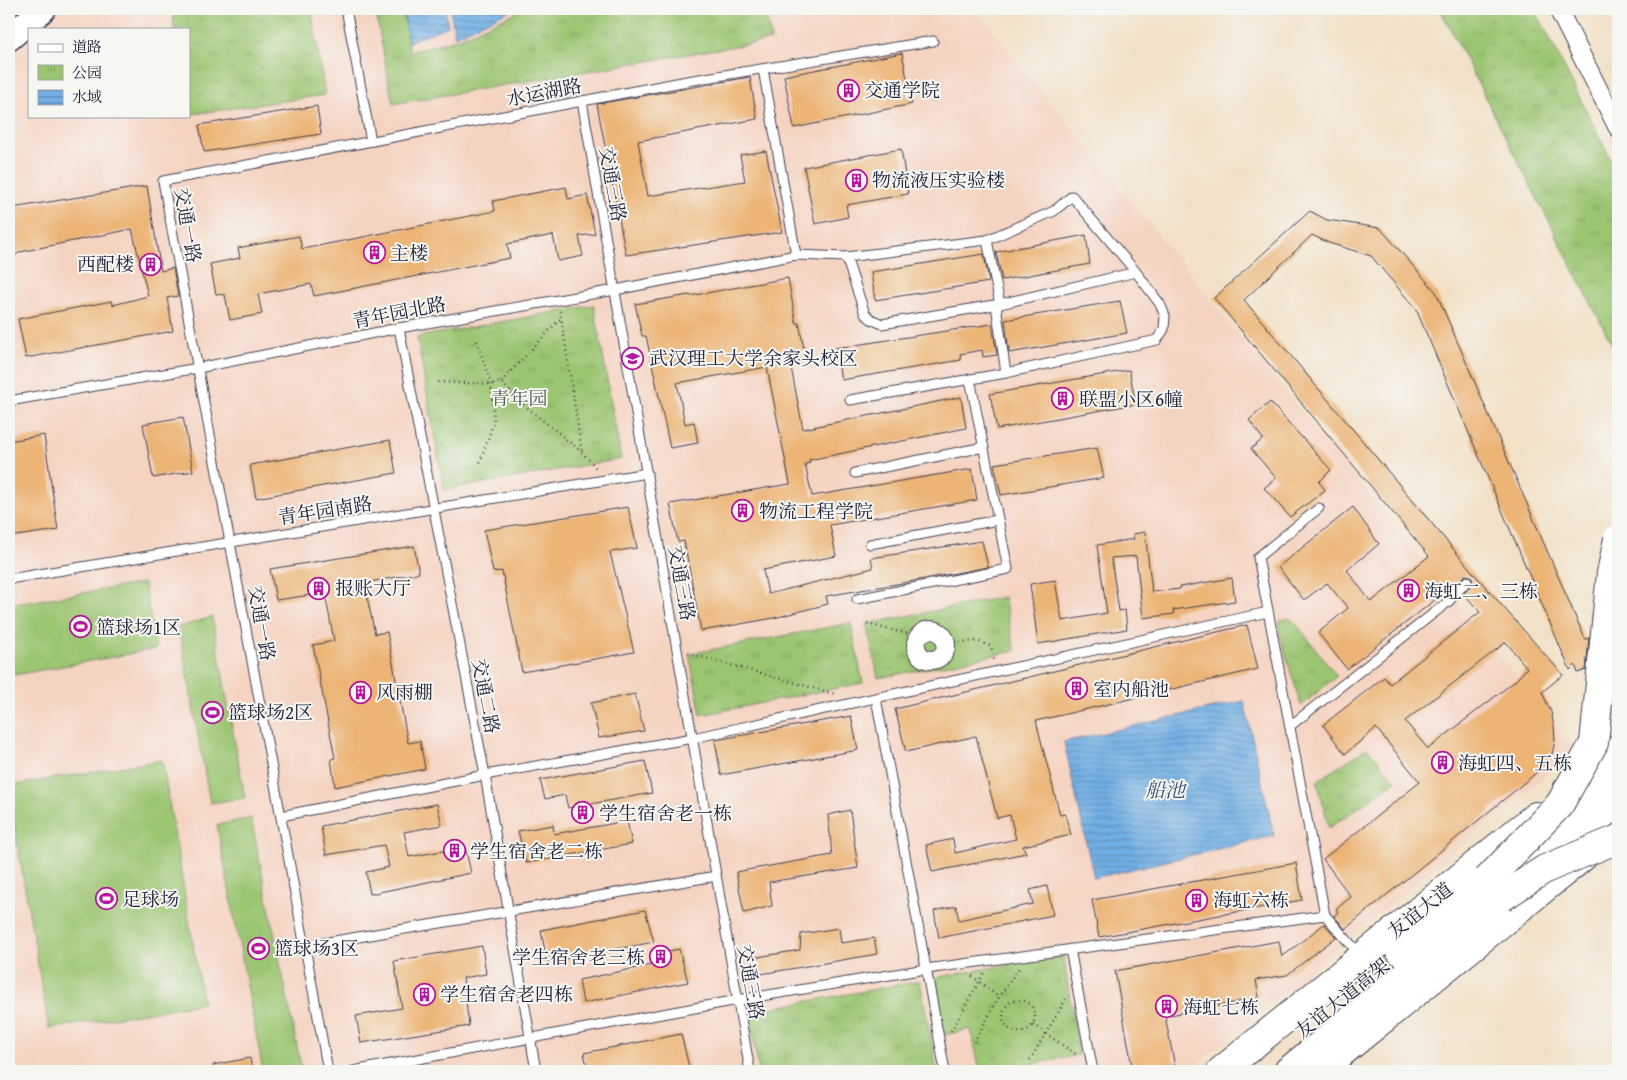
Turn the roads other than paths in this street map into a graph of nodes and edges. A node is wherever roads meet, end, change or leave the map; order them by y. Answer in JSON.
{"nodes":[{"id":1,"x":43,"y":9,"type":"edge"},
{"id":2,"x":346,"y":9,"type":"edge"},
{"id":3,"x":1558,"y":9,"type":"edge"},
{"id":4,"x":9,"y":38,"type":"edge"},
{"id":5,"x":933,"y":41,"type":"dead end"},
{"id":6,"x":763,"y":69,"type":"junction"},
{"id":7,"x":582,"y":101,"type":"junction"},
{"id":8,"x":1618,"y":128,"type":"edge"},
{"id":9,"x":371,"y":142,"type":"junction"},
{"id":10,"x":163,"y":181,"type":"joint"},
{"id":11,"x":988,"y":240,"type":"junction"},
{"id":12,"x":796,"y":255,"type":"junction"},
{"id":13,"x":846,"y":256,"type":"junction"},
{"id":14,"x":1136,"y":272,"type":"junction"},
{"id":15,"x":615,"y":290,"type":"junction"},
{"id":16,"x":998,"y":305,"type":"junction"},
{"id":17,"x":399,"y":328,"type":"junction"},
{"id":18,"x":198,"y":368,"type":"junction"},
{"id":19,"x":1006,"y":373,"type":"junction"},
{"id":20,"x":970,"y":379,"type":"junction"},
{"id":21,"x":850,"y":400,"type":"dead end"},
{"id":22,"x":9,"y":401,"type":"edge"},
{"id":23,"x":984,"y":448,"type":"junction"},
{"id":24,"x":647,"y":473,"type":"junction"},
{"id":25,"x":855,"y":473,"type":"dead end"},
{"id":26,"x":433,"y":508,"type":"junction"},
{"id":27,"x":1319,"y":508,"type":"dead end"},
{"id":28,"x":998,"y":520,"type":"junction"},
{"id":29,"x":1618,"y":539,"type":"edge"},
{"id":30,"x":230,"y":542,"type":"junction"},
{"id":31,"x":870,"y":544,"type":"dead end"},
{"id":32,"x":9,"y":579,"type":"edge"},
{"id":33,"x":1466,"y":581,"type":"dead end"},
{"id":34,"x":857,"y":599,"type":"dead end"},
{"id":35,"x":1268,"y":612,"type":"junction"},
{"id":36,"x":920,"y":636,"type":"joint"},
{"id":37,"x":876,"y":698,"type":"junction"},
{"id":38,"x":1290,"y":726,"type":"junction"},
{"id":39,"x":692,"y":738,"type":"junction"},
{"id":40,"x":1618,"y":749,"type":"edge"},
{"id":41,"x":1618,"y":774,"type":"edge"},
{"id":42,"x":485,"y":775,"type":"junction"},
{"id":43,"x":1618,"y":802,"type":"edge"},
{"id":44,"x":281,"y":816,"type":"junction"},
{"id":45,"x":1618,"y":828,"type":"edge"},
{"id":46,"x":1618,"y":839,"type":"edge"},
{"id":47,"x":716,"y":876,"type":"junction"},
{"id":48,"x":1494,"y":889,"type":"junction"},
{"id":49,"x":508,"y":911,"type":"junction"},
{"id":50,"x":1325,"y":915,"type":"junction"},
{"id":51,"x":305,"y":946,"type":"junction"},
{"id":52,"x":1070,"y":949,"type":"junction"},
{"id":53,"x":1362,"y":957,"type":"junction"},
{"id":54,"x":926,"y":969,"type":"junction"},
{"id":55,"x":738,"y":1000,"type":"junction"},
{"id":56,"x":531,"y":1038,"type":"junction"},
{"id":57,"x":1092,"y":1068,"type":"edge"},
{"id":58,"x":328,"y":1071,"type":"edge"},
{"id":59,"x":353,"y":1071,"type":"edge"},
{"id":60,"x":536,"y":1071,"type":"edge"},
{"id":61,"x":750,"y":1071,"type":"edge"},
{"id":62,"x":945,"y":1071,"type":"edge"},
{"id":63,"x":1221,"y":1071,"type":"edge"},
{"id":64,"x":1251,"y":1071,"type":"edge"},
{"id":65,"x":1288,"y":1071,"type":"edge"},
{"id":66,"x":1319,"y":1071,"type":"edge"}],
"edges":[{"from":1,"to":4,"type":"main road"},
{"from":2,"to":9,"type":"lane"},
{"from":3,"to":8,"type":"street"},
{"from":5,"to":6,"type":"lane","name":"水运湖路"},
{"from":6,"to":7,"type":"lane","name":"水运湖路"},
{"from":6,"to":12,"type":"lane"},
{"from":7,"to":9,"type":"lane","name":"水运湖路"},
{"from":7,"to":15,"type":"lane","name":"交通三路"},
{"from":9,"to":10,"type":"lane","name":"水运湖路"},
{"from":10,"to":18,"type":"lane","name":"交通一路"},
{"from":11,"to":13,"type":"lane","name":"青年园北路"},
{"from":11,"to":14,"type":"lane","name":"青年园北路"},
{"from":11,"to":16,"type":"lane"},
{"from":12,"to":13,"type":"lane","name":"青年园北路"},
{"from":12,"to":15,"type":"lane","name":"青年园北路"},
{"from":13,"to":16,"type":"lane"},
{"from":14,"to":16,"type":"lane"},
{"from":14,"to":19,"type":"lane"},
{"from":15,"to":17,"type":"lane","name":"青年园北路"},
{"from":15,"to":24,"type":"lane","name":"交通三路"},
{"from":16,"to":19,"type":"lane"},
{"from":17,"to":18,"type":"lane","name":"青年园北路"},
{"from":17,"to":26,"type":"lane","name":"交通二路"},
{"from":18,"to":22,"type":"lane","name":"青年园北路"},
{"from":18,"to":30,"type":"lane","name":"交通一路"},
{"from":19,"to":20,"type":"lane"},
{"from":20,"to":21,"type":"lane"},
{"from":20,"to":23,"type":"lane"},
{"from":23,"to":25,"type":"lane"},
{"from":23,"to":28,"type":"lane"},
{"from":24,"to":26,"type":"lane","name":"青年园南路"},
{"from":24,"to":39,"type":"lane","name":"交通三路"},
{"from":26,"to":30,"type":"lane","name":"青年园南路"},
{"from":26,"to":42,"type":"lane","name":"交通二路"},
{"from":27,"to":35,"type":"lane"},
{"from":28,"to":31,"type":"lane"},
{"from":28,"to":34,"type":"lane"},
{"from":29,"to":48,"type":"main road","bridge":true},
{"from":30,"to":32,"type":"lane","name":"青年园南路"},
{"from":30,"to":44,"type":"lane","name":"交通一路"},
{"from":33,"to":38,"type":"lane"},
{"from":35,"to":37,"type":"lane"},
{"from":35,"to":38,"type":"lane"},
{"from":36,"to":36,"type":"street"},
{"from":37,"to":39,"type":"lane"},
{"from":37,"to":54,"type":"lane"},
{"from":38,"to":50,"type":"lane"},
{"from":39,"to":42,"type":"lane"},
{"from":39,"to":47,"type":"lane","name":"交通三路"},
{"from":40,"to":53,"type":"main road","name":"友谊大道"},
{"from":41,"to":48,"type":"main road","name":"友谊大道高架","bridge":true},
{"from":42,"to":44,"type":"lane"},
{"from":42,"to":49,"type":"lane","name":"交通二路"},
{"from":43,"to":48,"type":"main road","name":"友谊大道高架","bridge":true},
{"from":44,"to":51,"type":"lane","name":"交通一路"},
{"from":45,"to":66,"type":"main road"},
{"from":46,"to":48,"type":"main road","bridge":true},
{"from":47,"to":49,"type":"lane"},
{"from":47,"to":55,"type":"lane","name":"交通三路"},
{"from":48,"to":64,"type":"main road","name":"友谊大道高架"},
{"from":48,"to":65,"type":"main road","name":"友谊大道高架"},
{"from":49,"to":51,"type":"lane"},
{"from":49,"to":56,"type":"lane","name":"交通二路"},
{"from":50,"to":52,"type":"lane"},
{"from":50,"to":53,"type":"lane"},
{"from":51,"to":58,"type":"lane","name":"交通一路"},
{"from":52,"to":54,"type":"lane"},
{"from":52,"to":57,"type":"lane"},
{"from":53,"to":63,"type":"main road","name":"友谊大道"},
{"from":54,"to":55,"type":"lane"},
{"from":54,"to":62,"type":"lane"},
{"from":55,"to":56,"type":"lane"},
{"from":55,"to":61,"type":"lane","name":"交通三路"},
{"from":56,"to":59,"type":"lane"},
{"from":56,"to":60,"type":"lane","name":"交通二路"}]}
